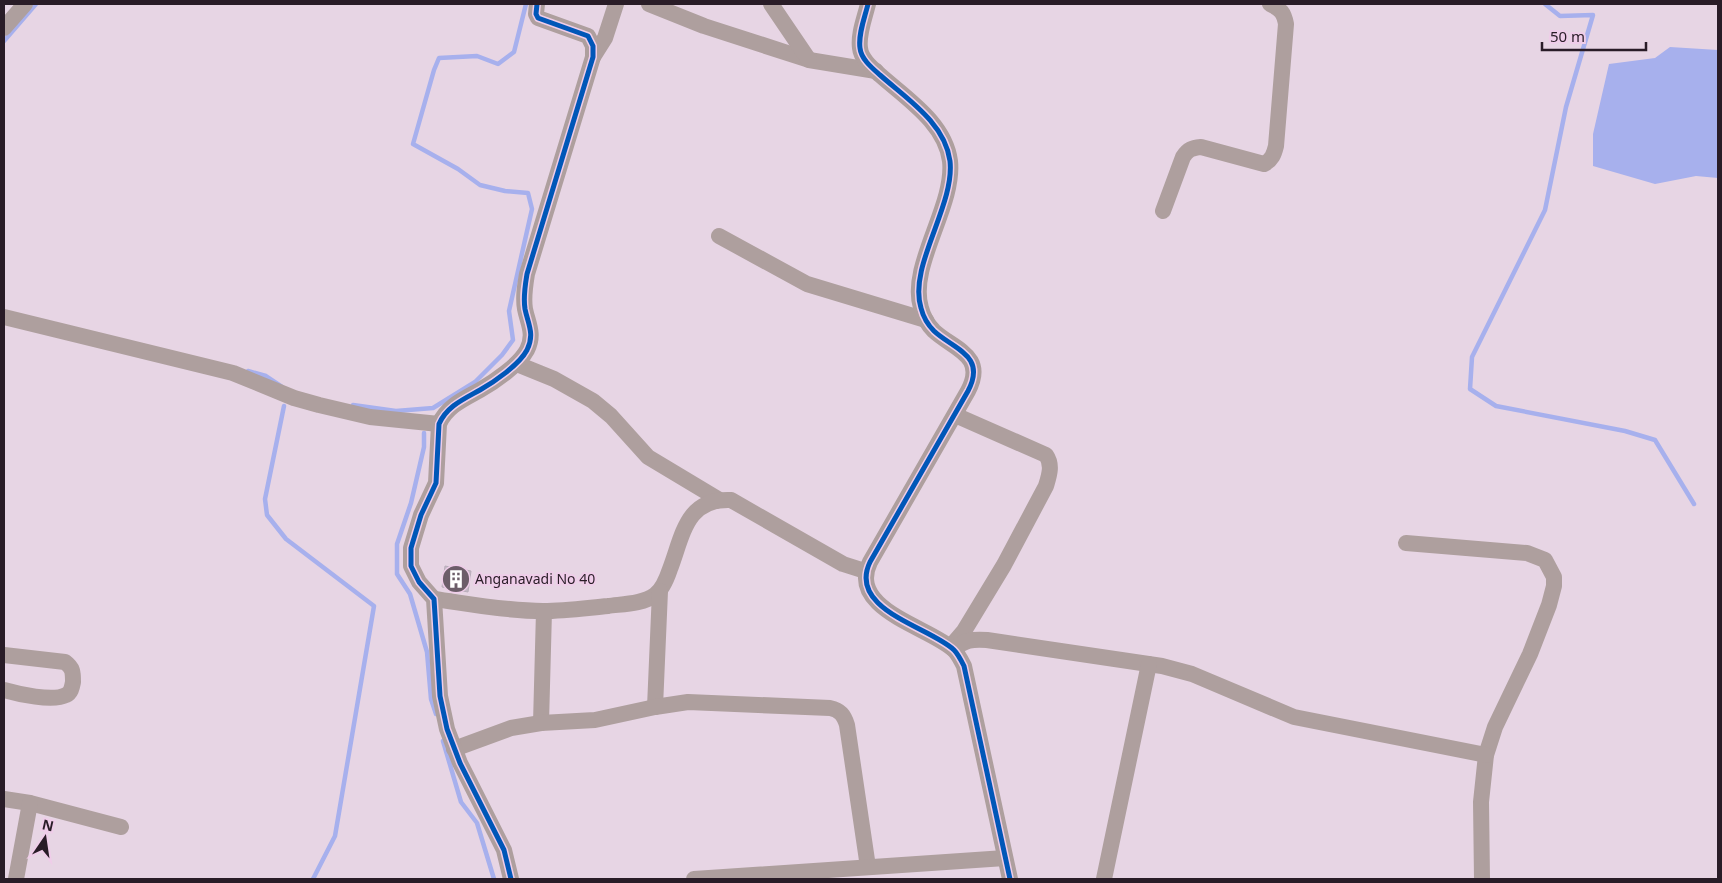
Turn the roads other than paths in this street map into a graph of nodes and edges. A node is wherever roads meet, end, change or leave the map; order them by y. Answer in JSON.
{"nodes":[{"id":1,"x":24,"y":4,"type":"edge"},
{"id":2,"x":538,"y":4,"type":"edge"},
{"id":3,"x":616,"y":4,"type":"edge"},
{"id":4,"x":649,"y":4,"type":"edge"},
{"id":5,"x":771,"y":4,"type":"edge"},
{"id":6,"x":868,"y":4,"type":"edge"},
{"id":7,"x":1270,"y":4,"type":"edge"},
{"id":8,"x":4,"y":28,"type":"edge"},
{"id":9,"x":593,"y":57,"type":"junction"},
{"id":10,"x":809,"y":60,"type":"junction"},
{"id":11,"x":876,"y":71,"type":"junction"},
{"id":12,"x":1163,"y":211,"type":"dead end"},
{"id":13,"x":719,"y":236,"type":"dead end"},
{"id":14,"x":4,"y":317,"type":"edge"},
{"id":15,"x":926,"y":320,"type":"junction"},
{"id":16,"x":517,"y":364,"type":"junction"},
{"id":17,"x":955,"y":415,"type":"junction"},
{"id":18,"x":439,"y":424,"type":"junction"},
{"id":19,"x":718,"y":499,"type":"junction"},
{"id":20,"x":1406,"y":543,"type":"dead end"},
{"id":21,"x":865,"y":572,"type":"junction"},
{"id":22,"x":660,"y":591,"type":"junction"},
{"id":23,"x":434,"y":599,"type":"junction"},
{"id":24,"x":544,"y":611,"type":"junction"},
{"id":25,"x":952,"y":648,"type":"junction"},
{"id":26,"x":4,"y":655,"type":"edge"},
{"id":27,"x":1149,"y":664,"type":"junction"},
{"id":28,"x":4,"y":690,"type":"edge"},
{"id":29,"x":655,"y":707,"type":"junction"},
{"id":30,"x":541,"y":723,"type":"junction"},
{"id":31,"x":454,"y":749,"type":"junction"},
{"id":32,"x":1486,"y":755,"type":"junction"},
{"id":33,"x":4,"y":799,"type":"edge"},
{"id":34,"x":30,"y":804,"type":"junction"},
{"id":35,"x":121,"y":828,"type":"dead end"},
{"id":36,"x":1005,"y":858,"type":"junction"},
{"id":37,"x":868,"y":867,"type":"junction"},
{"id":38,"x":16,"y":879,"type":"edge"},
{"id":39,"x":510,"y":879,"type":"edge"},
{"id":40,"x":694,"y":879,"type":"edge"},
{"id":41,"x":1010,"y":879,"type":"edge"},
{"id":42,"x":1104,"y":879,"type":"edge"},
{"id":43,"x":1482,"y":879,"type":"edge"}],
"edges":[{"from":1,"to":8,"type":"street"},
{"from":2,"to":9,"type":"street"},
{"from":3,"to":9,"type":"street"},
{"from":4,"to":10,"type":"street"},
{"from":5,"to":10,"type":"street"},
{"from":6,"to":11,"type":"street"},
{"from":7,"to":12,"type":"street"},
{"from":9,"to":16,"type":"street"},
{"from":10,"to":11,"type":"street"},
{"from":11,"to":15,"type":"street"},
{"from":13,"to":15,"type":"street"},
{"from":14,"to":18,"type":"street"},
{"from":15,"to":17,"type":"street"},
{"from":16,"to":18,"type":"street"},
{"from":16,"to":19,"type":"street"},
{"from":17,"to":21,"type":"street"},
{"from":17,"to":25,"type":"street"},
{"from":18,"to":23,"type":"street"},
{"from":19,"to":21,"type":"street"},
{"from":19,"to":22,"type":"street"},
{"from":20,"to":32,"type":"street"},
{"from":21,"to":25,"type":"street"},
{"from":22,"to":24,"type":"street"},
{"from":22,"to":29,"type":"street"},
{"from":23,"to":24,"type":"street"},
{"from":23,"to":31,"type":"street"},
{"from":24,"to":30,"type":"street"},
{"from":25,"to":27,"type":"street"},
{"from":25,"to":36,"type":"street"},
{"from":26,"to":28,"type":"street"},
{"from":27,"to":32,"type":"street"},
{"from":27,"to":42,"type":"street"},
{"from":29,"to":30,"type":"street"},
{"from":29,"to":37,"type":"street"},
{"from":30,"to":31,"type":"street"},
{"from":31,"to":39,"type":"street"},
{"from":32,"to":43,"type":"street"},
{"from":33,"to":34,"type":"street"},
{"from":34,"to":35,"type":"street"},
{"from":34,"to":38,"type":"street"},
{"from":36,"to":37,"type":"street"},
{"from":36,"to":41,"type":"street"},
{"from":37,"to":40,"type":"street"}]}
